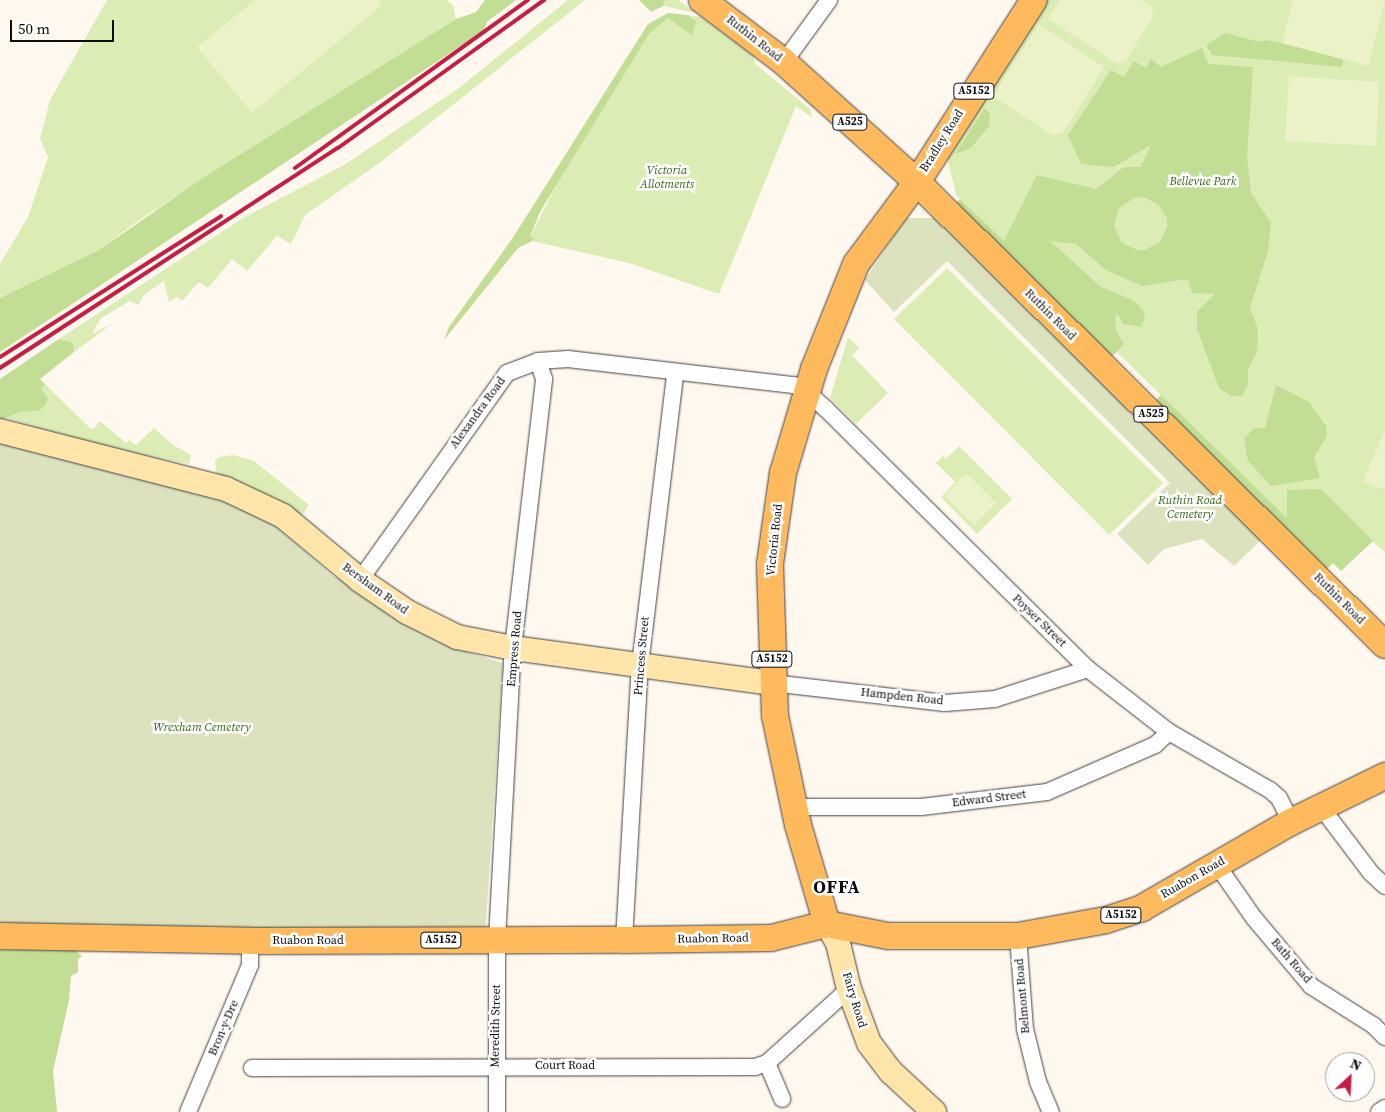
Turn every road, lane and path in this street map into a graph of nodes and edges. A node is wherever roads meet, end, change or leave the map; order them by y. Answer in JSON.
{"nodes":[{"id":1,"x":702,"y":0,"type":"edge"},
{"id":2,"x":829,"y":0,"type":"edge"},
{"id":3,"x":1034,"y":0,"type":"edge"},
{"id":4,"x":784,"y":62,"type":"junction"},
{"id":5,"x":917,"y":182,"type":"junction"},
{"id":6,"x":538,"y":361,"type":"junction"},
{"id":7,"x":674,"y":374,"type":"junction"},
{"id":8,"x":807,"y":392,"type":"junction"},
{"id":9,"x":0,"y":431,"type":"edge"},
{"id":10,"x":360,"y":580,"type":"junction"},
{"id":11,"x":1385,"y":645,"type":"edge"},
{"id":12,"x":513,"y":648,"type":"junction"},
{"id":13,"x":640,"y":664,"type":"junction"},
{"id":14,"x":1088,"y":670,"type":"junction"},
{"id":15,"x":772,"y":683,"type":"junction"},
{"id":16,"x":1169,"y":732,"type":"junction"},
{"id":17,"x":1385,"y":776,"type":"edge"},
{"id":18,"x":794,"y":807,"type":"junction"},
{"id":19,"x":1321,"y":807,"type":"junction"},
{"id":20,"x":1291,"y":822,"type":"junction"},
{"id":21,"x":1217,"y":865,"type":"junction"},
{"id":22,"x":1385,"y":886,"type":"edge"},
{"id":23,"x":827,"y":924,"type":"junction"},
{"id":24,"x":0,"y":936,"type":"edge"},
{"id":25,"x":1018,"y":936,"type":"junction"},
{"id":26,"x":497,"y":939,"type":"junction"},
{"id":27,"x":624,"y":940,"type":"junction"},
{"id":28,"x":250,"y":941,"type":"junction"},
{"id":29,"x":849,"y":989,"type":"junction"},
{"id":30,"x":1385,"y":1037,"type":"edge"},
{"id":31,"x":767,"y":1063,"type":"junction"},
{"id":32,"x":496,"y":1065,"type":"junction"},
{"id":33,"x":252,"y":1068,"type":"dead end"},
{"id":34,"x":782,"y":1099,"type":"dead end"},
{"id":35,"x":1385,"y":1108,"type":"edge"},
{"id":36,"x":188,"y":1112,"type":"edge"},
{"id":37,"x":496,"y":1112,"type":"edge"},
{"id":38,"x":934,"y":1112,"type":"edge"},
{"id":39,"x":1050,"y":1112,"type":"edge"},
{"id":40,"x":1379,"y":1112,"type":"edge"}],
"edges":[{"from":1,"to":4,"type":"main road","name":"Ruthin Road","number":"A525"},
{"from":2,"to":4,"type":"street"},
{"from":3,"to":5,"type":"main road","name":"Bradley Road","number":"A5152"},
{"from":4,"to":5,"type":"main road","name":"Ruthin Road","number":"A525"},
{"from":5,"to":8,"type":"main road","name":"Victoria Road","number":"A5152"},
{"from":5,"to":11,"type":"main road","name":"Ruthin Road","number":"A525"},
{"from":6,"to":7,"type":"street","name":"Alexandra Road"},
{"from":6,"to":10,"type":"street","name":"Alexandra Road"},
{"from":6,"to":12,"type":"street","name":"Empress Road"},
{"from":7,"to":8,"type":"street","name":"Alexandra Road"},
{"from":7,"to":13,"type":"street","name":"Princess Street"},
{"from":8,"to":14,"type":"street","name":"Poyser Street"},
{"from":8,"to":15,"type":"main road","name":"Victoria Road","number":"A5152"},
{"from":9,"to":10,"type":"main road","name":"Bersham Road"},
{"from":10,"to":12,"type":"main road","name":"Bersham Road"},
{"from":12,"to":13,"type":"main road","name":"Bersham Road"},
{"from":12,"to":26,"type":"street","name":"Empress Road"},
{"from":13,"to":15,"type":"main road","name":"Bersham Road"},
{"from":13,"to":27,"type":"street","name":"Princess Street"},
{"from":14,"to":15,"type":"street","name":"Hampden Road"},
{"from":14,"to":16,"type":"street","name":"Poyser Street"},
{"from":15,"to":18,"type":"main road","name":"Victoria Road","number":"A5152"},
{"from":16,"to":18,"type":"street","name":"Edward Street"},
{"from":16,"to":20,"type":"street","name":"Poyser Street"},
{"from":17,"to":19,"type":"main road","name":"Ruabon Road","number":"A5152"},
{"from":18,"to":23,"type":"main road","name":"Victoria Road","number":"A5152"},
{"from":19,"to":20,"type":"main road","name":"Ruabon Road","number":"A5152"},
{"from":19,"to":22,"type":"street"},
{"from":20,"to":21,"type":"main road","name":"Ruabon Road","number":"A5152"},
{"from":21,"to":25,"type":"main road","name":"Ruabon Road","number":"A5152"},
{"from":21,"to":30,"type":"street","name":"Bath Road"},
{"from":23,"to":25,"type":"main road","name":"Ruabon Road","number":"A5152"},
{"from":23,"to":27,"type":"main road","name":"Ruabon Road","number":"A5152"},
{"from":23,"to":29,"type":"main road","name":"Fairy Road"},
{"from":24,"to":28,"type":"main road","name":"Ruabon Road","number":"A5152"},
{"from":25,"to":39,"type":"street","name":"Belmont Road"},
{"from":26,"to":27,"type":"main road","name":"Ruabon Road","number":"A5152"},
{"from":26,"to":28,"type":"main road","name":"Ruabon Road","number":"A5152"},
{"from":26,"to":32,"type":"street","name":"Meredith Street"},
{"from":28,"to":36,"type":"street","name":"Bron-y-Dre"},
{"from":29,"to":31,"type":"street"},
{"from":29,"to":38,"type":"main road","name":"Fairy Road"},
{"from":31,"to":32,"type":"street","name":"Court Road"},
{"from":31,"to":34,"type":"street"},
{"from":32,"to":33,"type":"street","name":"Court Road"},
{"from":32,"to":37,"type":"street","name":"Meredith Street"},
{"from":35,"to":40,"type":"street"}]}
